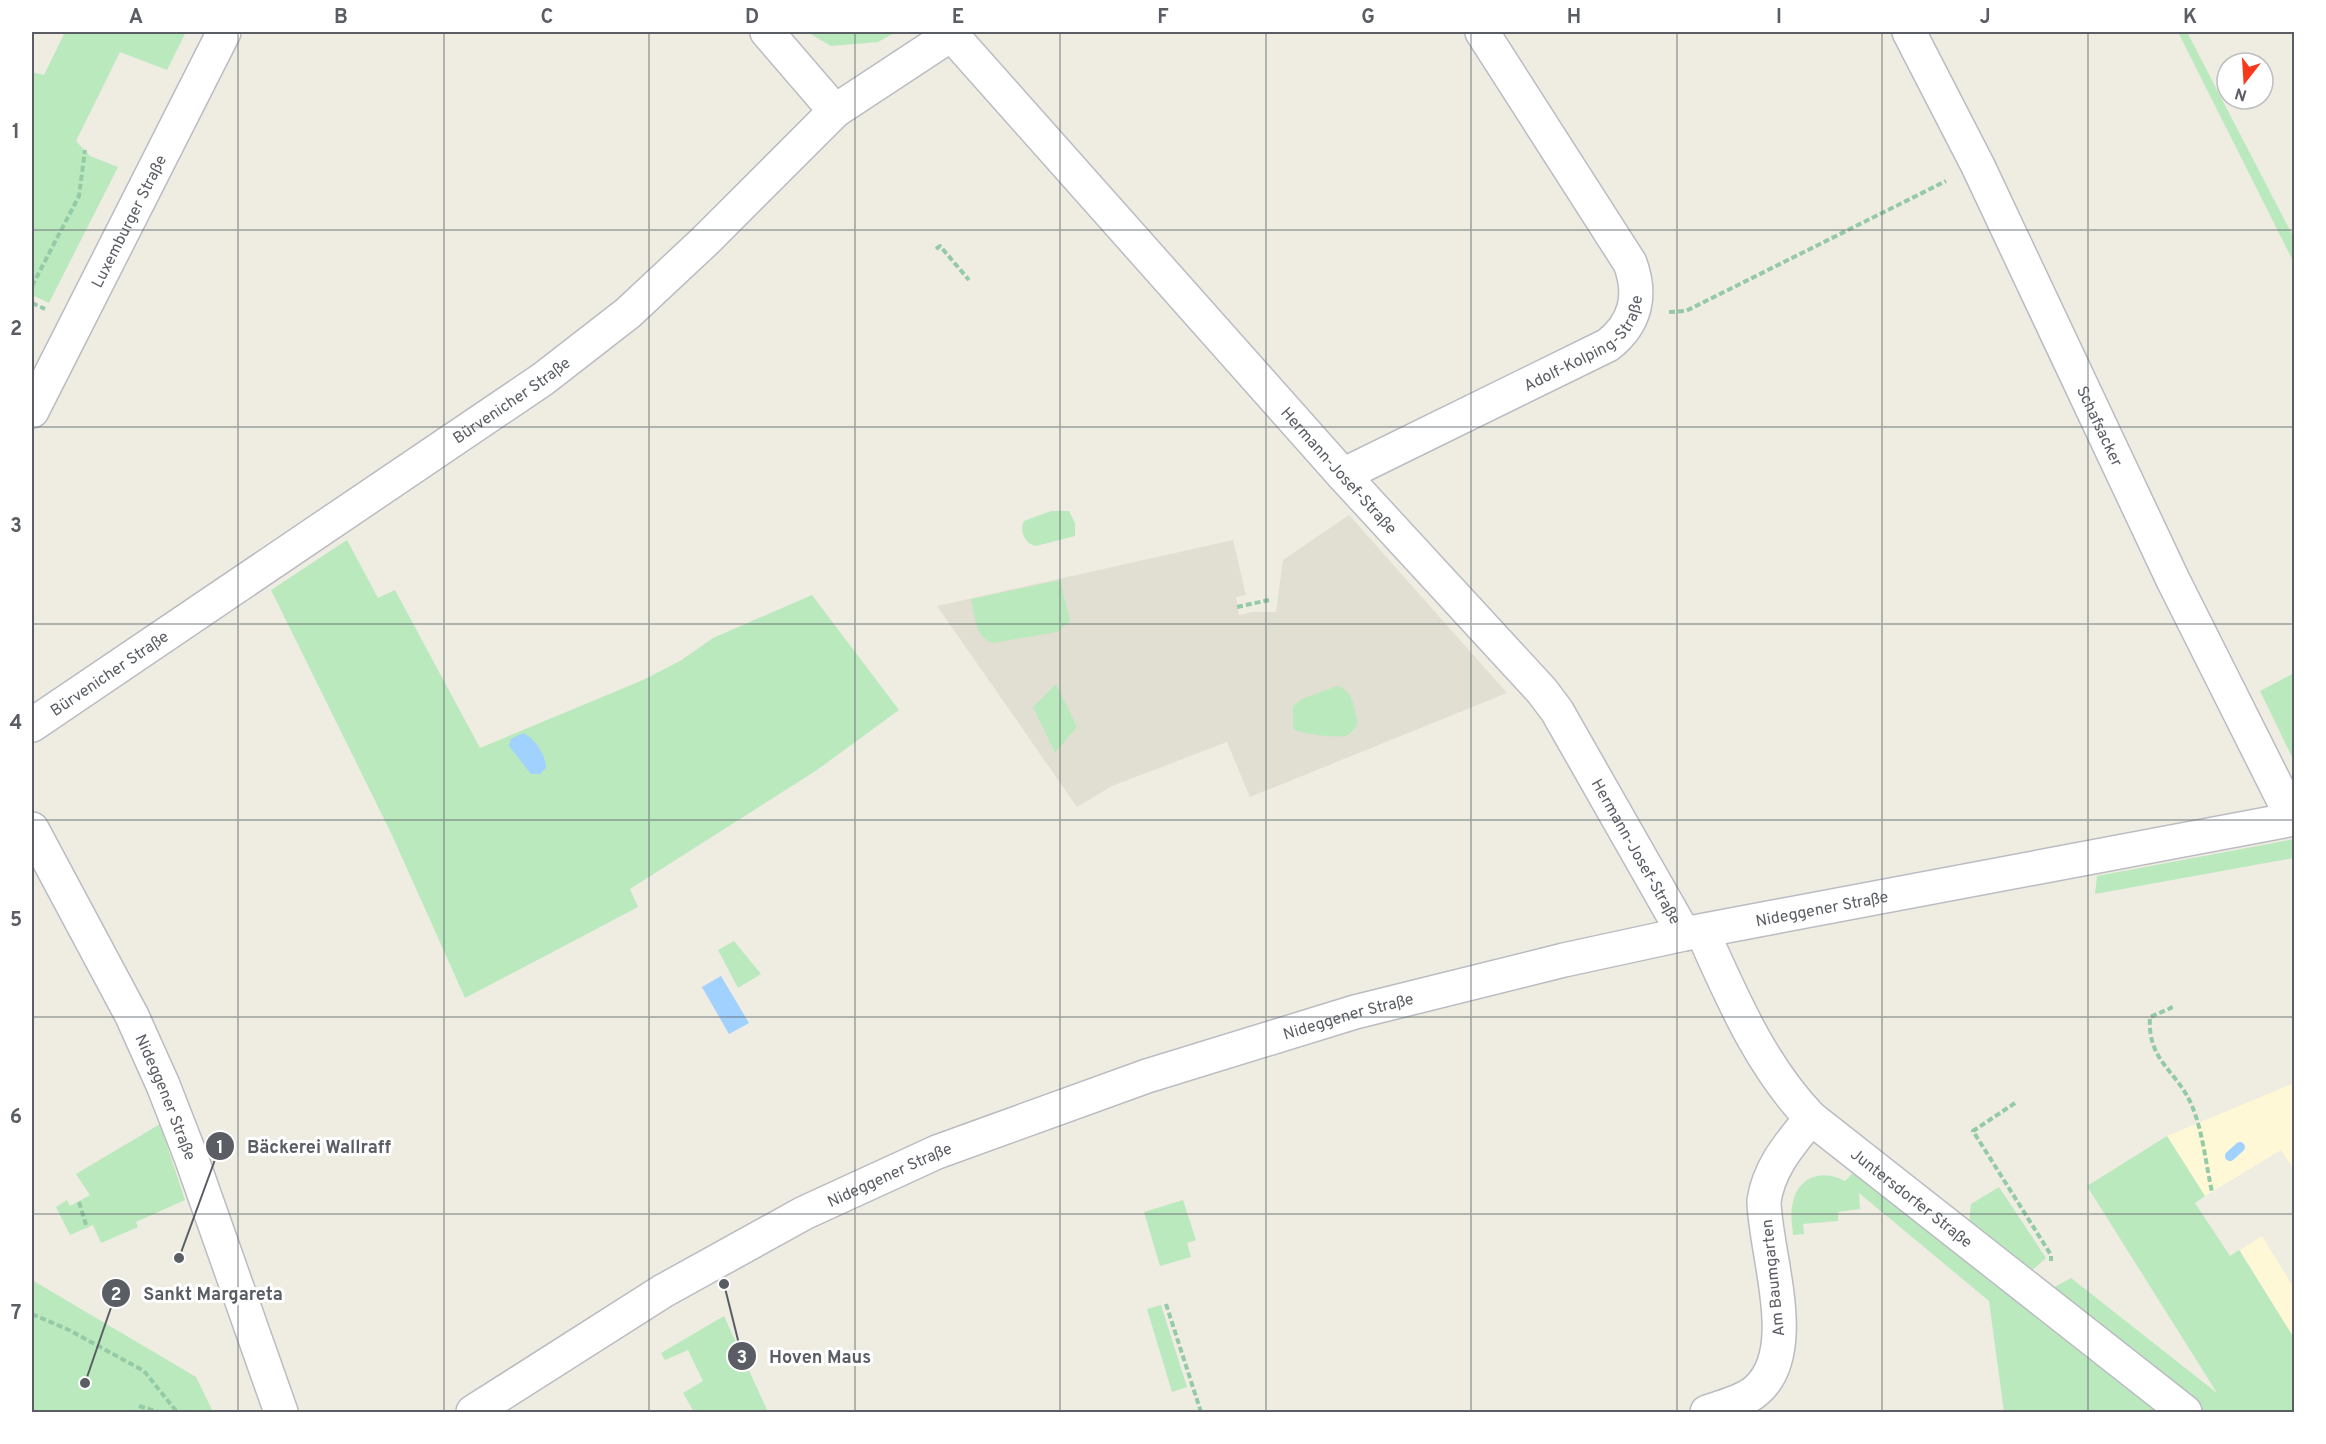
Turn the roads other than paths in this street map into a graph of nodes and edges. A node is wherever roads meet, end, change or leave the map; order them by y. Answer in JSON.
{"nodes":[{"id":1,"x":224,"y":32,"type":"edge"},
{"id":2,"x":767,"y":32,"type":"edge"},
{"id":3,"x":1482,"y":32,"type":"edge"},
{"id":4,"x":1909,"y":32,"type":"edge"},
{"id":5,"x":953,"y":33,"type":"edge"},
{"id":6,"x":835,"y":111,"type":"junction"},
{"id":7,"x":32,"y":411,"type":"edge"},
{"id":8,"x":1343,"y":475,"type":"junction"},
{"id":9,"x":32,"y":724,"type":"edge"},
{"id":10,"x":2294,"y":819,"type":"edge"},
{"id":11,"x":32,"y":829,"type":"edge"},
{"id":12,"x":1693,"y":933,"type":"junction"},
{"id":13,"x":1811,"y":1118,"type":"junction"},
{"id":14,"x":281,"y":1413,"type":"edge"},
{"id":15,"x":473,"y":1413,"type":"edge"},
{"id":16,"x":1707,"y":1413,"type":"edge"},
{"id":17,"x":2185,"y":1413,"type":"edge"}],
"edges":[{"from":1,"to":7,"type":"street","name":"Luxemburger Straße"},
{"from":2,"to":6,"type":"street"},
{"from":3,"to":8,"type":"street","name":"Adolf-Kolping-Straße"},
{"from":4,"to":10,"type":"street","name":"Schafsacker"},
{"from":5,"to":6,"type":"street","name":"Bürvenicher Straße"},
{"from":5,"to":8,"type":"street","name":"Hermann-Josef-Straße"},
{"from":6,"to":9,"type":"street","name":"Bürvenicher Straße"},
{"from":8,"to":12,"type":"street","name":"Hermann-Josef-Straße"},
{"from":10,"to":12,"type":"street","name":"Nideggener Straße"},
{"from":11,"to":14,"type":"street","name":"Nideggener Straße"},
{"from":12,"to":13,"type":"street","name":"Juntersdorfer Straße"},
{"from":12,"to":15,"type":"street","name":"Nideggener Straße"},
{"from":13,"to":16,"type":"street","name":"Am Baumgarten"},
{"from":13,"to":17,"type":"street","name":"Juntersdorfer Straße"}]}
